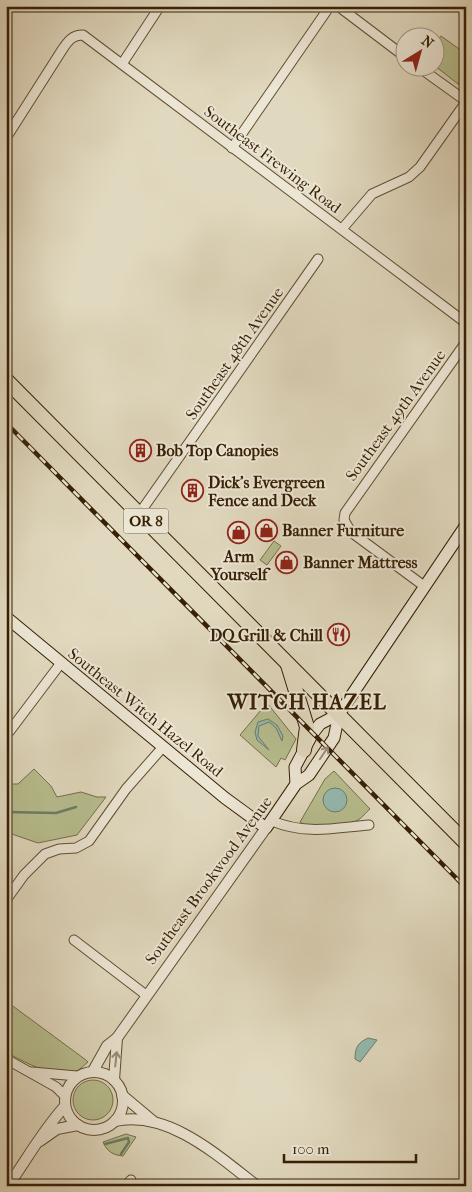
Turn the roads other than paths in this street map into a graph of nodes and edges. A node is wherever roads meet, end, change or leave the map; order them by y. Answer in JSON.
{"nodes":[{"id":1,"x":160,"y":6,"type":"edge"},
{"id":2,"x":330,"y":6,"type":"edge"},
{"id":3,"x":338,"y":6,"type":"edge"},
{"id":4,"x":394,"y":48,"type":"edge"},
{"id":5,"x":122,"y":64,"type":"junction"},
{"id":6,"x":434,"y":78,"type":"edge"},
{"id":7,"x":466,"y":102,"type":"edge"},
{"id":8,"x":6,"y":138,"type":"edge"},
{"id":9,"x":232,"y":148,"type":"junction"},
{"id":10,"x":342,"y":229,"type":"junction"},
{"id":11,"x":318,"y":259,"type":"dead end"},
{"id":12,"x":466,"y":323,"type":"edge"},
{"id":13,"x":466,"y":342,"type":"edge"},
{"id":14,"x":6,"y":380,"type":"edge"},
{"id":15,"x":139,"y":514,"type":"junction"},
{"id":16,"x":466,"y":526,"type":"edge"},
{"id":17,"x":424,"y":586,"type":"junction"},
{"id":18,"x":6,"y":618,"type":"edge"},
{"id":19,"x":287,"y":662,"type":"junction"},
{"id":20,"x":60,"y":663,"type":"junction"},
{"id":21,"x":340,"y":714,"type":"junction"},
{"id":22,"x":6,"y":736,"type":"edge"},
{"id":23,"x":163,"y":747,"type":"junction"},
{"id":24,"x":304,"y":750,"type":"junction"},
{"id":25,"x":296,"y":784,"type":"junction"},
{"id":26,"x":269,"y":825,"type":"junction"},
{"id":27,"x":369,"y":825,"type":"dead end"},
{"id":28,"x":466,"y":843,"type":"edge"},
{"id":29,"x":6,"y":900,"type":"edge"},
{"id":30,"x":74,"y":940,"type":"dead end"},
{"id":31,"x":146,"y":995,"type":"junction"},
{"id":32,"x":116,"y":1038,"type":"junction"},
{"id":33,"x":6,"y":1059,"type":"edge"},
{"id":34,"x":31,"y":1072,"type":"junction"},
{"id":35,"x":93,"y":1072,"type":"junction"},
{"id":36,"x":78,"y":1076,"type":"junction"},
{"id":37,"x":114,"y":1080,"type":"junction"},
{"id":38,"x":122,"y":1095,"type":"junction"},
{"id":39,"x":65,"y":1101,"type":"junction"},
{"id":40,"x":115,"y":1121,"type":"junction"},
{"id":41,"x":153,"y":1121,"type":"junction"},
{"id":42,"x":78,"y":1125,"type":"junction"},
{"id":43,"x":40,"y":1141,"type":"junction"},
{"id":44,"x":8,"y":1186,"type":"edge"},
{"id":45,"x":257,"y":1186,"type":"edge"}],
"edges":[{"from":1,"to":5,"type":"street"},
{"from":2,"to":9,"type":"street"},
{"from":3,"to":4,"type":"street"},
{"from":5,"to":8,"type":"street","name":"Southeast Frewing Road"},
{"from":5,"to":9,"type":"street","name":"Southeast Frewing Road"},
{"from":6,"to":7,"type":"street"},
{"from":7,"to":10,"type":"street"},
{"from":9,"to":10,"type":"street","name":"Southeast Frewing Road"},
{"from":10,"to":12,"type":"street","name":"Southeast Frewing Road"},
{"from":11,"to":15,"type":"street","name":"Southeast 48th Avenue"},
{"from":13,"to":17,"type":"street","name":"Southeast 49th Avenue"},
{"from":14,"to":15,"type":"main road","number":"OR 8"},
{"from":15,"to":19,"type":"main road","number":"OR 8"},
{"from":16,"to":17,"type":"main road","name":"Southeast Brookwood Avenue"},
{"from":17,"to":21,"type":"main road","name":"Southeast Brookwood Avenue"},
{"from":18,"to":20,"type":"main road","name":"Southeast Witch Hazel Road"},
{"from":19,"to":21,"type":"main road","number":"OR 8"},
{"from":19,"to":24,"type":"main road"},
{"from":20,"to":22,"type":"street"},
{"from":20,"to":23,"type":"main road","name":"Southeast Witch Hazel Road"},
{"from":21,"to":24,"type":"main road","name":"Southeast Brookwood Avenue"},
{"from":25,"to":21,"type":"main road","name":"Southeast Brookwood Avenue","one_way":true},
{"from":21,"to":28,"type":"main road","number":"OR 8"},
{"from":23,"to":26,"type":"main road","name":"Southeast Witch Hazel Road"},
{"from":23,"to":29,"type":"street"},
{"from":24,"to":25,"type":"main road","name":"Southeast Brookwood Avenue"},
{"from":25,"to":26,"type":"main road","name":"Southeast Brookwood Avenue"},
{"from":26,"to":27,"type":"street","name":"Southeast Witch Hazel Road"},
{"from":26,"to":31,"type":"street","name":"Southeast Brookwood Avenue"},
{"from":30,"to":31,"type":"street"},
{"from":31,"to":32,"type":"street","name":"Southeast Brookwood Avenue"},
{"from":32,"to":35,"type":"street","name":"Southeast Brookwood Avenue"},
{"from":37,"to":32,"type":"street","one_way":true},
{"from":33,"to":34,"type":"street"},
{"from":34,"to":36,"type":"street"},
{"from":34,"to":39,"type":"street"},
{"from":35,"to":36,"type":"street"},
{"from":35,"to":37,"type":"street"},
{"from":36,"to":39,"type":"street"},
{"from":37,"to":38,"type":"street"},
{"from":38,"to":40,"type":"street"},
{"from":38,"to":41,"type":"street"},
{"from":39,"to":42,"type":"street"},
{"from":39,"to":43,"type":"street"},
{"from":40,"to":41,"type":"street"},
{"from":40,"to":42,"type":"street"},
{"from":41,"to":45,"type":"street"},
{"from":42,"to":43,"type":"street"},
{"from":43,"to":44,"type":"street"}]}
